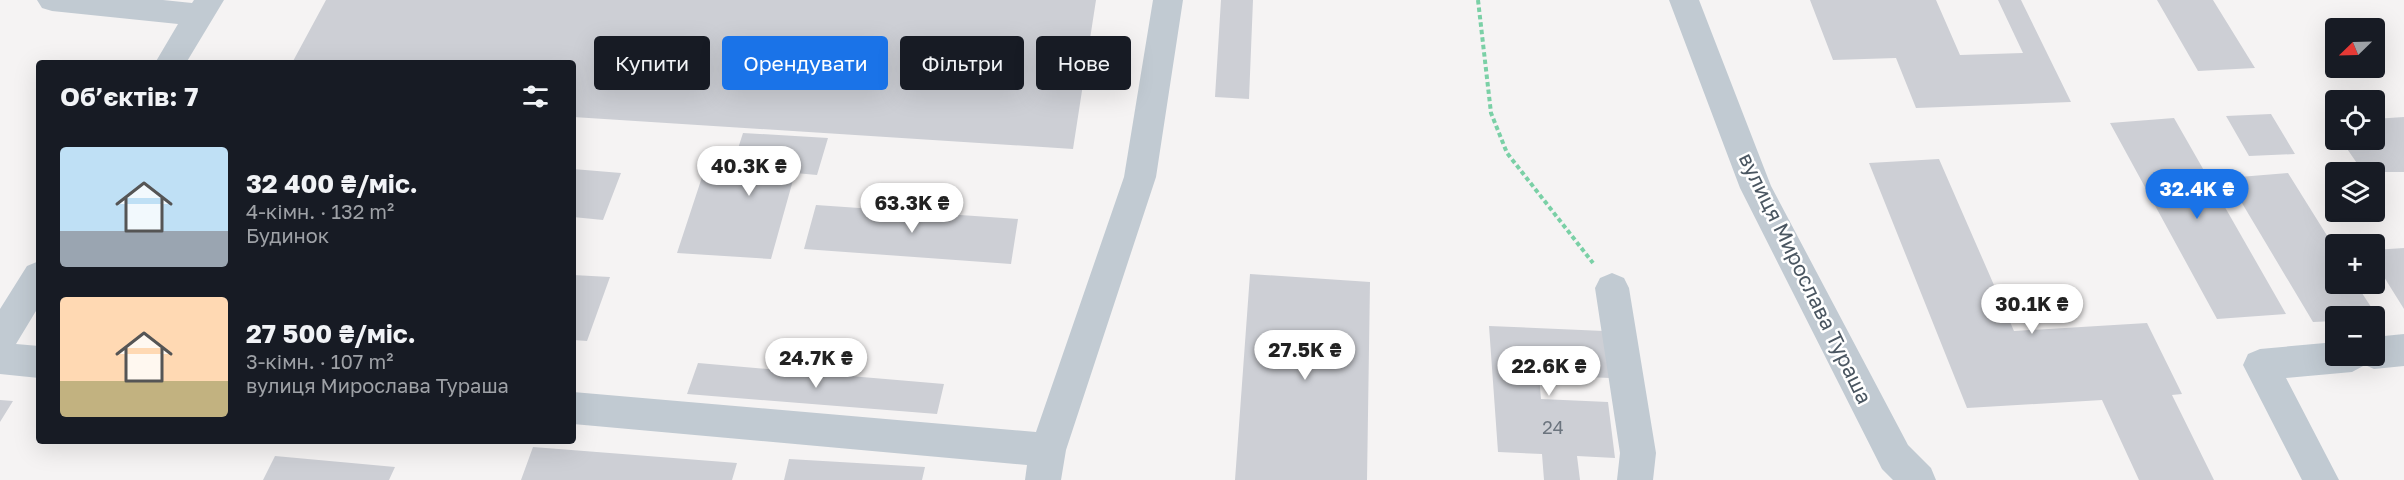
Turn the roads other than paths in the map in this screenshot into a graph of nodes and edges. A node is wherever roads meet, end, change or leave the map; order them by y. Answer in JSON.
{"nodes":[{"id":1,"x":52,"y":0,"type":"edge"},
{"id":2,"x":1168,"y":0,"type":"edge"},
{"id":3,"x":1684,"y":0,"type":"edge"},
{"id":4,"x":204,"y":8,"type":"edge"},
{"id":5,"x":172,"y":60,"type":"edge"},
{"id":6,"x":36,"y":281,"type":"edge"},
{"id":7,"x":1612,"y":288,"type":"road end"},
{"id":8,"x":0,"y":339,"type":"edge"},
{"id":9,"x":2404,"y":350,"type":"edge"},
{"id":10,"x":2385,"y":352,"type":"edge"},
{"id":11,"x":0,"y":358,"type":"edge"},
{"id":12,"x":2325,"y":359,"type":"edge"},
{"id":13,"x":36,"y":362,"type":"edge"},
{"id":14,"x":576,"y":408,"type":"edge"},
{"id":15,"x":1046,"y":465,"type":"edge"},
{"id":16,"x":1635,"y":480,"type":"edge"},
{"id":17,"x":1918,"y":480,"type":"edge"},
{"id":18,"x":2321,"y":480,"type":"edge"}],
"edges":[{"from":1,"to":4,"type":"street"},
{"from":2,"to":15,"type":"street"},
{"from":3,"to":17,"type":"street","name":"вулиця Мирослава Тураша"},
{"from":4,"to":5,"type":"street"},
{"from":6,"to":8,"type":"street"},
{"from":7,"to":16,"type":"street"},
{"from":9,"to":10,"type":"street"},
{"from":11,"to":13,"type":"street"},
{"from":12,"to":18,"type":"street"},
{"from":14,"to":15,"type":"street"}]}
